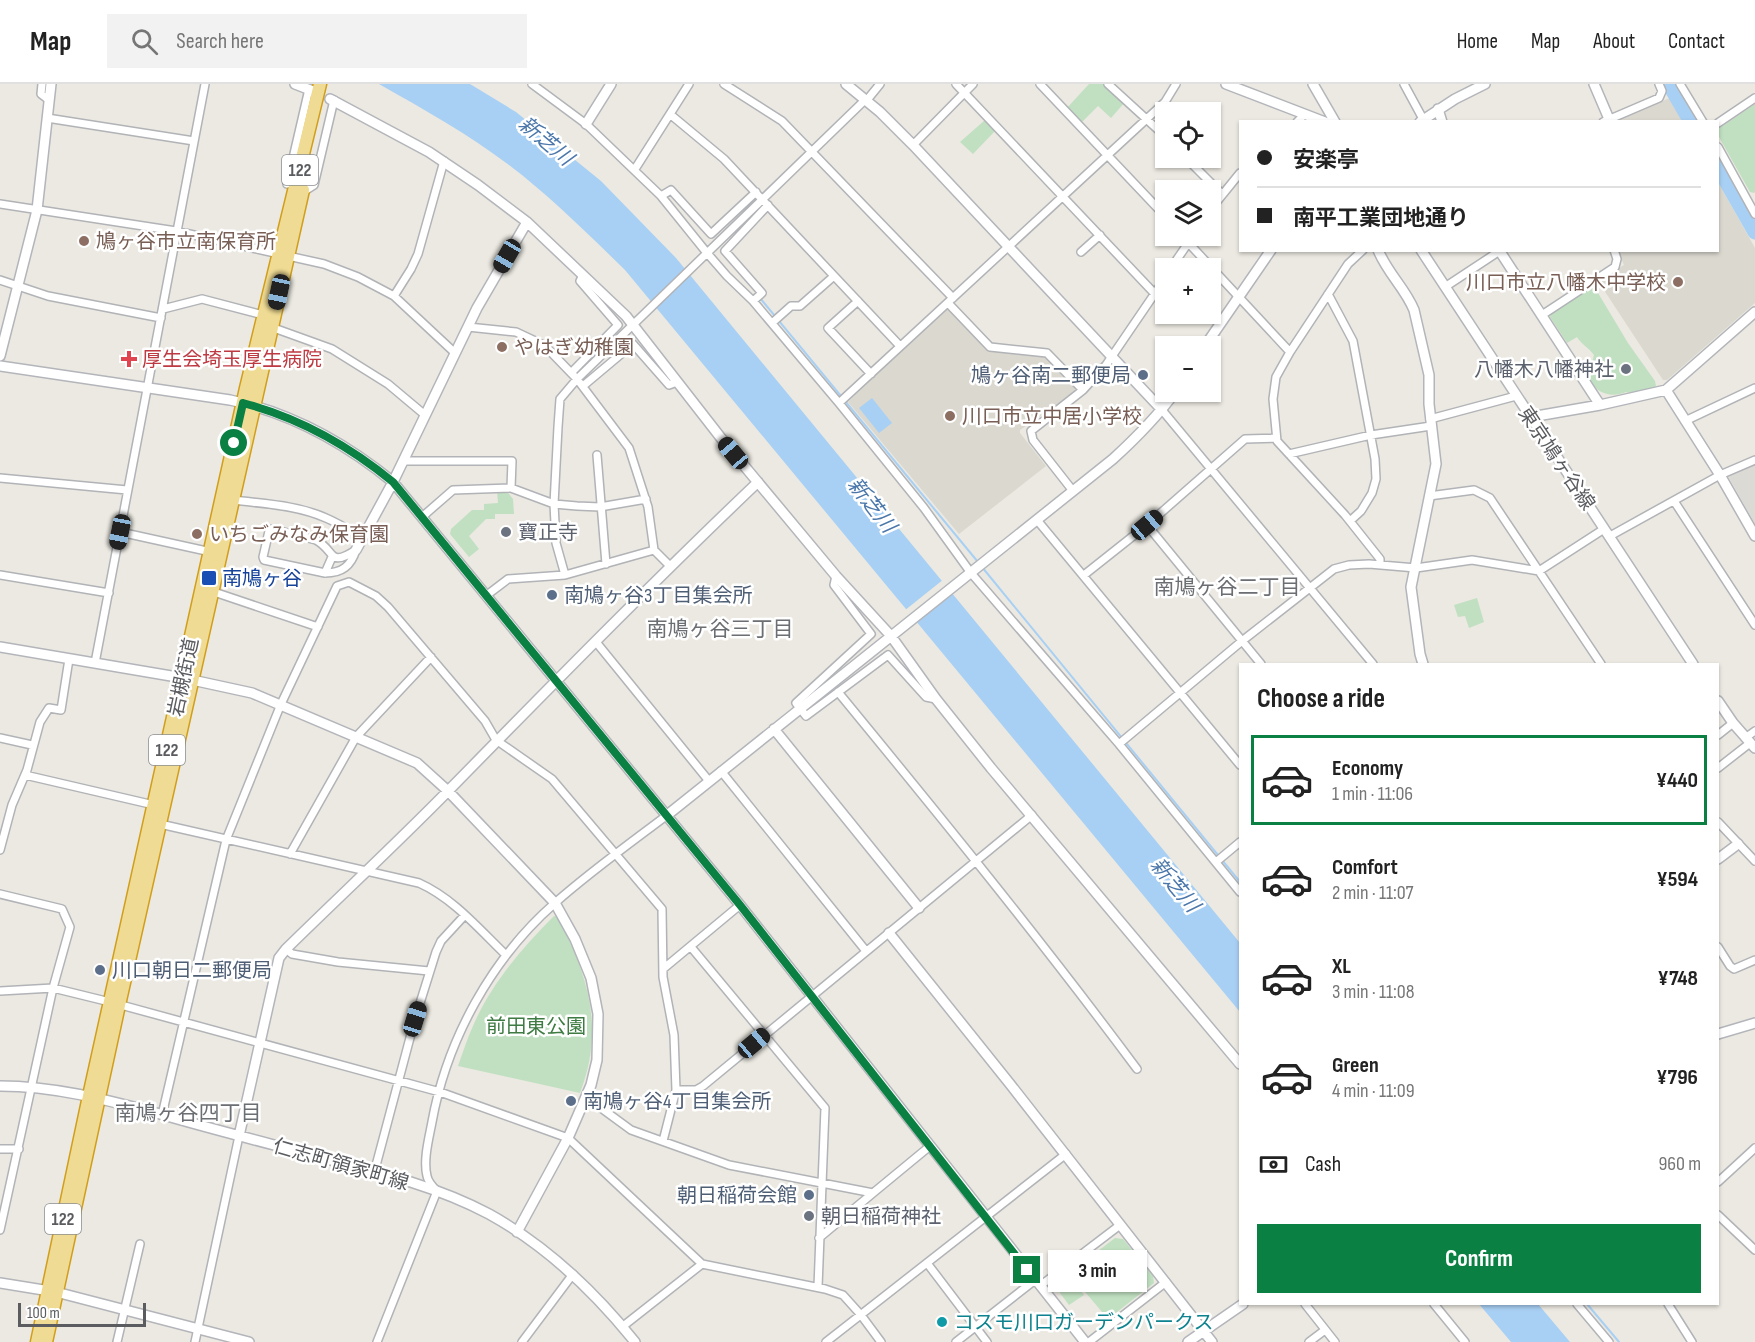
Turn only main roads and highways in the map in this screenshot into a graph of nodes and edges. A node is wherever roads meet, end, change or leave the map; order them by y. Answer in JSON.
{"nodes":[{"id":1,"x":320,"y":87,"type":"edge"},
{"id":2,"x":283,"y":256,"type":"junction"},
{"id":3,"x":249,"y":405,"type":"junction"},
{"id":4,"x":188,"y":679,"type":"junction"},
{"id":5,"x":114,"y":1004,"type":"junction"},
{"id":6,"x":52,"y":1291,"type":"junction"},
{"id":7,"x":37,"y":1342,"type":"edge"},
{"id":8,"x":46,"y":1342,"type":"edge"}],
"edges":[{"from":1,"to":2,"type":"highway","name":"岩槻街道","number":"122"},
{"from":1,"to":2,"type":"highway","name":"岩槻街道","number":"122"},
{"from":2,"to":3,"type":"highway","name":"岩槻街道","number":"122"},
{"from":2,"to":3,"type":"highway","name":"岩槻街道","number":"122"},
{"from":3,"to":4,"type":"highway","name":"岩槻街道","number":"122"},
{"from":3,"to":4,"type":"highway","name":"岩槻街道","number":"122"},
{"from":4,"to":5,"type":"highway","name":"岩槻街道","number":"122"},
{"from":4,"to":5,"type":"highway","name":"岩槻街道","number":"122"},
{"from":5,"to":6,"type":"highway","name":"岩槻街道","number":"122"},
{"from":6,"to":7,"type":"highway","name":"岩槻街道","number":"122"},
{"from":6,"to":8,"type":"highway","name":"岩槻街道","number":"122"}]}
